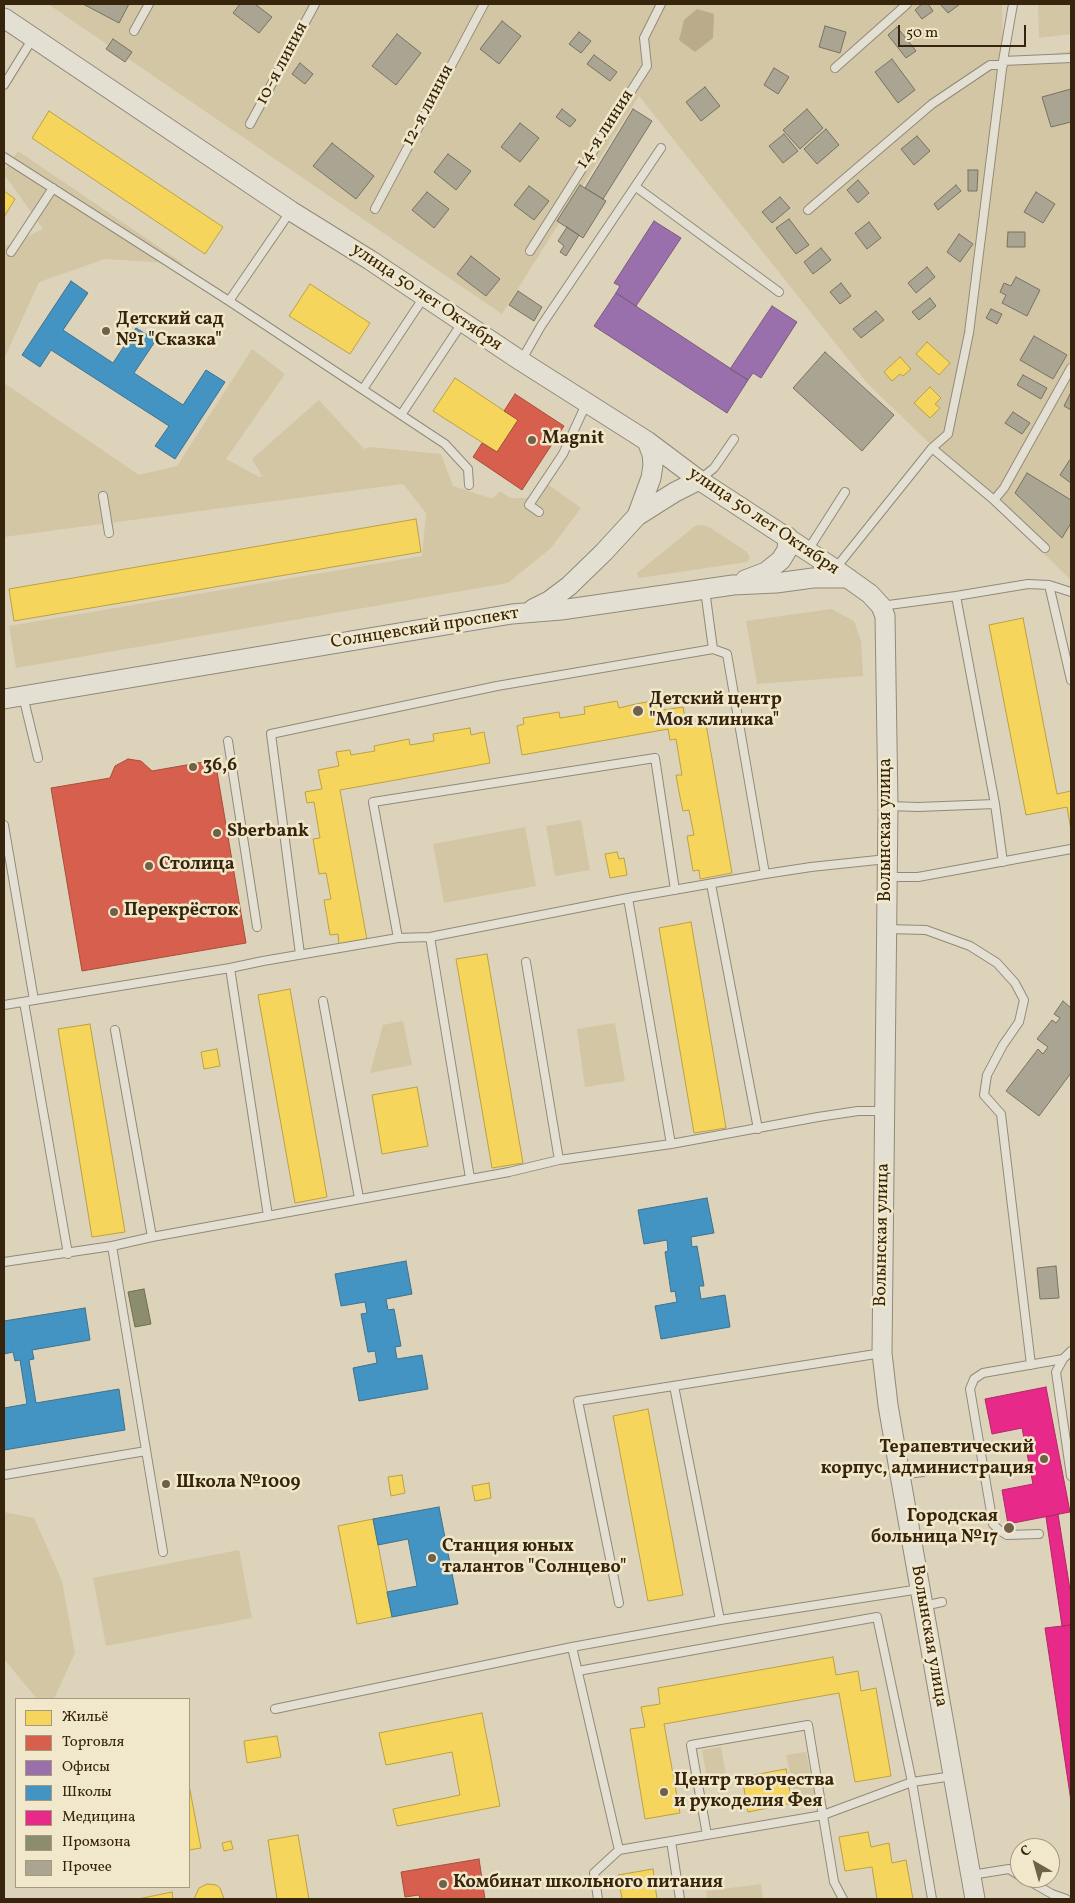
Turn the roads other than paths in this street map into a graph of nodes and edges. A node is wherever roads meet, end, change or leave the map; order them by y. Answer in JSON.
{"nodes":[{"id":1,"x":149,"y":4,"type":"edge"},
{"id":2,"x":315,"y":4,"type":"edge"},
{"id":3,"x":484,"y":4,"type":"edge"},
{"id":4,"x":661,"y":4,"type":"edge"},
{"id":5,"x":906,"y":4,"type":"edge"},
{"id":6,"x":1014,"y":4,"type":"edge"},
{"id":7,"x":4,"y":18,"type":"edge"},
{"id":8,"x":134,"y":31,"type":"dead end"},
{"id":9,"x":34,"y":37,"type":"junction"},
{"id":10,"x":1071,"y":58,"type":"edge"},
{"id":11,"x":1003,"y":63,"type":"junction"},
{"id":12,"x":835,"y":68,"type":"dead end"},
{"id":13,"x":4,"y":85,"type":"edge"},
{"id":14,"x":250,"y":124,"type":"dead end"},
{"id":15,"x":661,"y":148,"type":"dead end"},
{"id":16,"x":4,"y":157,"type":"edge"},
{"id":17,"x":636,"y":187,"type":"junction"},
{"id":18,"x":53,"y":188,"type":"junction"},
{"id":19,"x":375,"y":208,"type":"dead end"},
{"id":20,"x":808,"y":210,"type":"dead end"},
{"id":21,"x":291,"y":211,"type":"junction"},
{"id":22,"x":530,"y":251,"type":"dead end"},
{"id":23,"x":11,"y":252,"type":"dead end"},
{"id":24,"x":779,"y":292,"type":"dead end"},
{"id":25,"x":424,"y":297,"type":"junction"},
{"id":26,"x":229,"y":301,"type":"junction"},
{"id":27,"x":462,"y":322,"type":"junction"},
{"id":28,"x":521,"y":361,"type":"junction"},
{"id":29,"x":1071,"y":368,"type":"edge"},
{"id":30,"x":363,"y":389,"type":"junction"},
{"id":31,"x":587,"y":402,"type":"junction"},
{"id":32,"x":401,"y":415,"type":"junction"},
{"id":33,"x":734,"y":439,"type":"dead end"},
{"id":34,"x":647,"y":441,"type":"junction"},
{"id":35,"x":932,"y":448,"type":"junction"},
{"id":36,"x":699,"y":480,"type":"junction"},
{"id":37,"x":470,"y":485,"type":"dead end"},
{"id":38,"x":845,"y":492,"type":"dead end"},
{"id":39,"x":103,"y":496,"type":"dead end"},
{"id":40,"x":994,"y":500,"type":"junction"},
{"id":41,"x":539,"y":512,"type":"dead end"},
{"id":42,"x":637,"y":516,"type":"junction"},
{"id":43,"x":109,"y":533,"type":"dead end"},
{"id":44,"x":788,"y":537,"type":"junction"},
{"id":45,"x":1045,"y":548,"type":"dead end"},
{"id":46,"x":808,"y":550,"type":"junction"},
{"id":47,"x":841,"y":574,"type":"junction"},
{"id":48,"x":733,"y":585,"type":"junction"},
{"id":49,"x":1049,"y":585,"type":"junction"},
{"id":50,"x":705,"y":590,"type":"junction"},
{"id":51,"x":1071,"y":592,"type":"edge"},
{"id":52,"x":956,"y":596,"type":"junction"},
{"id":53,"x":880,"y":606,"type":"junction"},
{"id":54,"x":512,"y":614,"type":"junction"},
{"id":55,"x":713,"y":649,"type":"junction"},
{"id":56,"x":1071,"y":680,"type":"edge"},
{"id":57,"x":9,"y":697,"type":"edge"},
{"id":58,"x":228,"y":741,"type":"dead end"},
{"id":59,"x":38,"y":758,"type":"dead end"},
{"id":60,"x":995,"y":804,"type":"junction"},
{"id":61,"x":888,"y":806,"type":"junction"},
{"id":62,"x":4,"y":825,"type":"edge"},
{"id":63,"x":1071,"y":849,"type":"edge"},
{"id":64,"x":1003,"y":862,"type":"junction"},
{"id":65,"x":888,"y":868,"type":"junction"},
{"id":66,"x":765,"y":874,"type":"junction"},
{"id":67,"x":711,"y":884,"type":"junction"},
{"id":68,"x":675,"y":890,"type":"junction"},
{"id":69,"x":628,"y":898,"type":"junction"},
{"id":70,"x":257,"y":927,"type":"dead end"},
{"id":71,"x":887,"y":929,"type":"junction"},
{"id":72,"x":430,"y":937,"type":"junction"},
{"id":73,"x":398,"y":938,"type":"junction"},
{"id":74,"x":300,"y":954,"type":"junction"},
{"id":75,"x":526,"y":962,"type":"dead end"},
{"id":76,"x":230,"y":968,"type":"junction"},
{"id":77,"x":34,"y":1000,"type":"junction"},
{"id":78,"x":323,"y":1001,"type":"dead end"},
{"id":79,"x":24,"y":1002,"type":"junction"},
{"id":80,"x":4,"y":1005,"type":"edge"},
{"id":81,"x":115,"y":1030,"type":"dead end"},
{"id":82,"x":885,"y":1110,"type":"junction"},
{"id":83,"x":758,"y":1129,"type":"junction"},
{"id":84,"x":671,"y":1144,"type":"junction"},
{"id":85,"x":559,"y":1160,"type":"junction"},
{"id":86,"x":470,"y":1178,"type":"junction"},
{"id":87,"x":359,"y":1198,"type":"junction"},
{"id":88,"x":268,"y":1216,"type":"junction"},
{"id":89,"x":152,"y":1237,"type":"junction"},
{"id":90,"x":112,"y":1246,"type":"junction"},
{"id":91,"x":68,"y":1254,"type":"junction"},
{"id":92,"x":4,"y":1262,"type":"edge"},
{"id":93,"x":1071,"y":1351,"type":"edge"},
{"id":94,"x":882,"y":1352,"type":"junction"},
{"id":95,"x":1062,"y":1359,"type":"junction"},
{"id":96,"x":1031,"y":1364,"type":"junction"},
{"id":97,"x":674,"y":1386,"type":"junction"},
{"id":98,"x":146,"y":1451,"type":"junction"},
{"id":99,"x":922,"y":1472,"type":"dead end"},
{"id":100,"x":4,"y":1475,"type":"edge"},
{"id":101,"x":900,"y":1475,"type":"junction"},
{"id":102,"x":1071,"y":1476,"type":"edge"},
{"id":103,"x":1039,"y":1534,"type":"dead end"},
{"id":104,"x":163,"y":1552,"type":"dead end"},
{"id":105,"x":921,"y":1597,"type":"junction"},
{"id":106,"x":942,"y":1602,"type":"dead end"},
{"id":107,"x":619,"y":1603,"type":"dead end"},
{"id":108,"x":720,"y":1620,"type":"junction"},
{"id":109,"x":572,"y":1647,"type":"junction"},
{"id":110,"x":578,"y":1671,"type":"junction"},
{"id":111,"x":276,"y":1709,"type":"dead end"},
{"id":112,"x":953,"y":1776,"type":"junction"},
{"id":113,"x":912,"y":1782,"type":"junction"},
{"id":114,"x":824,"y":1815,"type":"junction"},
{"id":115,"x":707,"y":1835,"type":"junction"},
{"id":116,"x":671,"y":1841,"type":"junction"},
{"id":117,"x":619,"y":1850,"type":"junction"},
{"id":118,"x":1010,"y":1870,"type":"edge"},
{"id":119,"x":970,"y":1875,"type":"junction"},
{"id":120,"x":1044,"y":1888,"type":"edge"},
{"id":121,"x":598,"y":1899,"type":"edge"},
{"id":122,"x":680,"y":1899,"type":"edge"},
{"id":123,"x":843,"y":1899,"type":"edge"},
{"id":124,"x":932,"y":1899,"type":"edge"},
{"id":125,"x":975,"y":1899,"type":"edge"},
{"id":126,"x":1066,"y":1899,"type":"edge"}],
"edges":[{"from":1,"to":8,"type":"lane"},
{"from":2,"to":14,"type":"lane","name":"10-я линия"},
{"from":3,"to":19,"type":"lane","name":"12-я линия"},
{"from":4,"to":22,"type":"lane","name":"14-я линия"},
{"from":5,"to":12,"type":"lane"},
{"from":6,"to":11,"type":"lane"},
{"from":7,"to":9,"type":"street","name":"улица 50 лет Октября"},
{"from":9,"to":13,"type":"lane"},
{"from":9,"to":21,"type":"street","name":"улица 50 лет Октября"},
{"from":10,"to":11,"type":"lane"},
{"from":11,"to":20,"type":"lane"},
{"from":11,"to":35,"type":"lane"},
{"from":15,"to":17,"type":"lane"},
{"from":16,"to":18,"type":"lane"},
{"from":17,"to":24,"type":"lane"},
{"from":17,"to":28,"type":"lane"},
{"from":18,"to":23,"type":"lane"},
{"from":18,"to":26,"type":"lane"},
{"from":21,"to":25,"type":"street","name":"улица 50 лет Октября"},
{"from":21,"to":26,"type":"lane"},
{"from":25,"to":27,"type":"street","name":"улица 50 лет Октября"},
{"from":25,"to":30,"type":"lane"},
{"from":26,"to":30,"type":"lane"},
{"from":27,"to":28,"type":"street","name":"улица 50 лет Октября"},
{"from":27,"to":32,"type":"lane"},
{"from":28,"to":31,"type":"street","name":"улица 50 лет Октября"},
{"from":29,"to":40,"type":"lane"},
{"from":30,"to":32,"type":"lane"},
{"from":31,"to":34,"type":"street","name":"улица 50 лет Октября"},
{"from":31,"to":41,"type":"lane"},
{"from":32,"to":37,"type":"lane"},
{"from":33,"to":36,"type":"lane"},
{"from":34,"to":36,"type":"street","name":"улица 50 лет Октября"},
{"from":34,"to":42,"type":"street"},
{"from":35,"to":40,"type":"lane"},
{"from":35,"to":47,"type":"lane"},
{"from":36,"to":42,"type":"street"},
{"from":36,"to":44,"type":"street","name":"улица 50 лет Октября"},
{"from":38,"to":46,"type":"lane"},
{"from":39,"to":43,"type":"lane"},
{"from":40,"to":45,"type":"lane"},
{"from":42,"to":54,"type":"street"},
{"from":44,"to":46,"type":"street","name":"улица 50 лет Октября"},
{"from":44,"to":48,"type":"street"},
{"from":46,"to":47,"type":"street","name":"улица 50 лет Октября"},
{"from":47,"to":48,"type":"street","name":"Солнцевский проспект"},
{"from":47,"to":53,"type":"street"},
{"from":48,"to":50,"type":"street","name":"Солнцевский проспект"},
{"from":49,"to":51,"type":"lane"},
{"from":49,"to":52,"type":"lane"},
{"from":49,"to":56,"type":"lane"},
{"from":50,"to":54,"type":"street","name":"Солнцевский проспект"},
{"from":50,"to":55,"type":"lane"},
{"from":52,"to":53,"type":"lane"},
{"from":52,"to":60,"type":"lane"},
{"from":53,"to":61,"type":"street","name":"Волынская улица"},
{"from":54,"to":57,"type":"street","name":"Солнцевский проспект"},
{"from":55,"to":66,"type":"lane"},
{"from":55,"to":74,"type":"lane"},
{"from":57,"to":59,"type":"lane"},
{"from":58,"to":70,"type":"lane"},
{"from":60,"to":61,"type":"lane"},
{"from":60,"to":64,"type":"lane"},
{"from":61,"to":65,"type":"street","name":"Волынская улица"},
{"from":62,"to":77,"type":"lane"},
{"from":63,"to":64,"type":"lane"},
{"from":64,"to":65,"type":"lane"},
{"from":65,"to":66,"type":"lane"},
{"from":65,"to":71,"type":"street","name":"Волынская улица"},
{"from":66,"to":67,"type":"lane"},
{"from":67,"to":68,"type":"lane"},
{"from":67,"to":83,"type":"lane"},
{"from":68,"to":69,"type":"lane"},
{"from":68,"to":73,"type":"lane"},
{"from":69,"to":72,"type":"lane"},
{"from":69,"to":84,"type":"lane"},
{"from":71,"to":82,"type":"street","name":"Волынская улица"},
{"from":71,"to":96,"type":"lane"},
{"from":72,"to":73,"type":"lane"},
{"from":72,"to":86,"type":"lane"},
{"from":73,"to":74,"type":"lane"},
{"from":74,"to":76,"type":"lane"},
{"from":75,"to":85,"type":"lane"},
{"from":76,"to":77,"type":"lane"},
{"from":76,"to":88,"type":"lane"},
{"from":77,"to":79,"type":"lane"},
{"from":78,"to":87,"type":"lane"},
{"from":79,"to":80,"type":"lane"},
{"from":79,"to":91,"type":"lane"},
{"from":81,"to":89,"type":"lane"},
{"from":82,"to":83,"type":"lane"},
{"from":82,"to":94,"type":"street","name":"Волынская улица"},
{"from":83,"to":84,"type":"lane"},
{"from":84,"to":85,"type":"lane"},
{"from":85,"to":86,"type":"lane"},
{"from":86,"to":87,"type":"lane"},
{"from":87,"to":88,"type":"lane"},
{"from":88,"to":89,"type":"lane"},
{"from":89,"to":90,"type":"lane"},
{"from":90,"to":91,"type":"lane"},
{"from":90,"to":98,"type":"lane"},
{"from":91,"to":92,"type":"lane"},
{"from":93,"to":95,"type":"lane"},
{"from":94,"to":97,"type":"lane"},
{"from":94,"to":101,"type":"street","name":"Волынская улица"},
{"from":95,"to":96,"type":"lane"},
{"from":95,"to":102,"type":"lane"},
{"from":96,"to":103,"type":"lane"},
{"from":97,"to":107,"type":"lane"},
{"from":97,"to":108,"type":"lane"},
{"from":98,"to":100,"type":"lane"},
{"from":98,"to":104,"type":"lane"},
{"from":99,"to":101,"type":"lane"},
{"from":101,"to":105,"type":"street","name":"Волынская улица"},
{"from":105,"to":106,"type":"lane"},
{"from":105,"to":108,"type":"lane"},
{"from":105,"to":112,"type":"street","name":"Волынская улица"},
{"from":108,"to":109,"type":"lane"},
{"from":109,"to":110,"type":"lane"},
{"from":109,"to":111,"type":"lane"},
{"from":110,"to":113,"type":"lane"},
{"from":110,"to":117,"type":"lane"},
{"from":112,"to":113,"type":"lane"},
{"from":112,"to":119,"type":"street","name":"Волынская улица"},
{"from":113,"to":114,"type":"lane"},
{"from":113,"to":124,"type":"lane"},
{"from":114,"to":115,"type":"lane"},
{"from":114,"to":115,"type":"lane"},
{"from":114,"to":123,"type":"lane"},
{"from":115,"to":116,"type":"lane"},
{"from":116,"to":117,"type":"lane"},
{"from":116,"to":122,"type":"lane"},
{"from":117,"to":121,"type":"lane"},
{"from":118,"to":119,"type":"lane"},
{"from":119,"to":125,"type":"street","name":"Волынская улица"},
{"from":120,"to":126,"type":"lane"}]}
